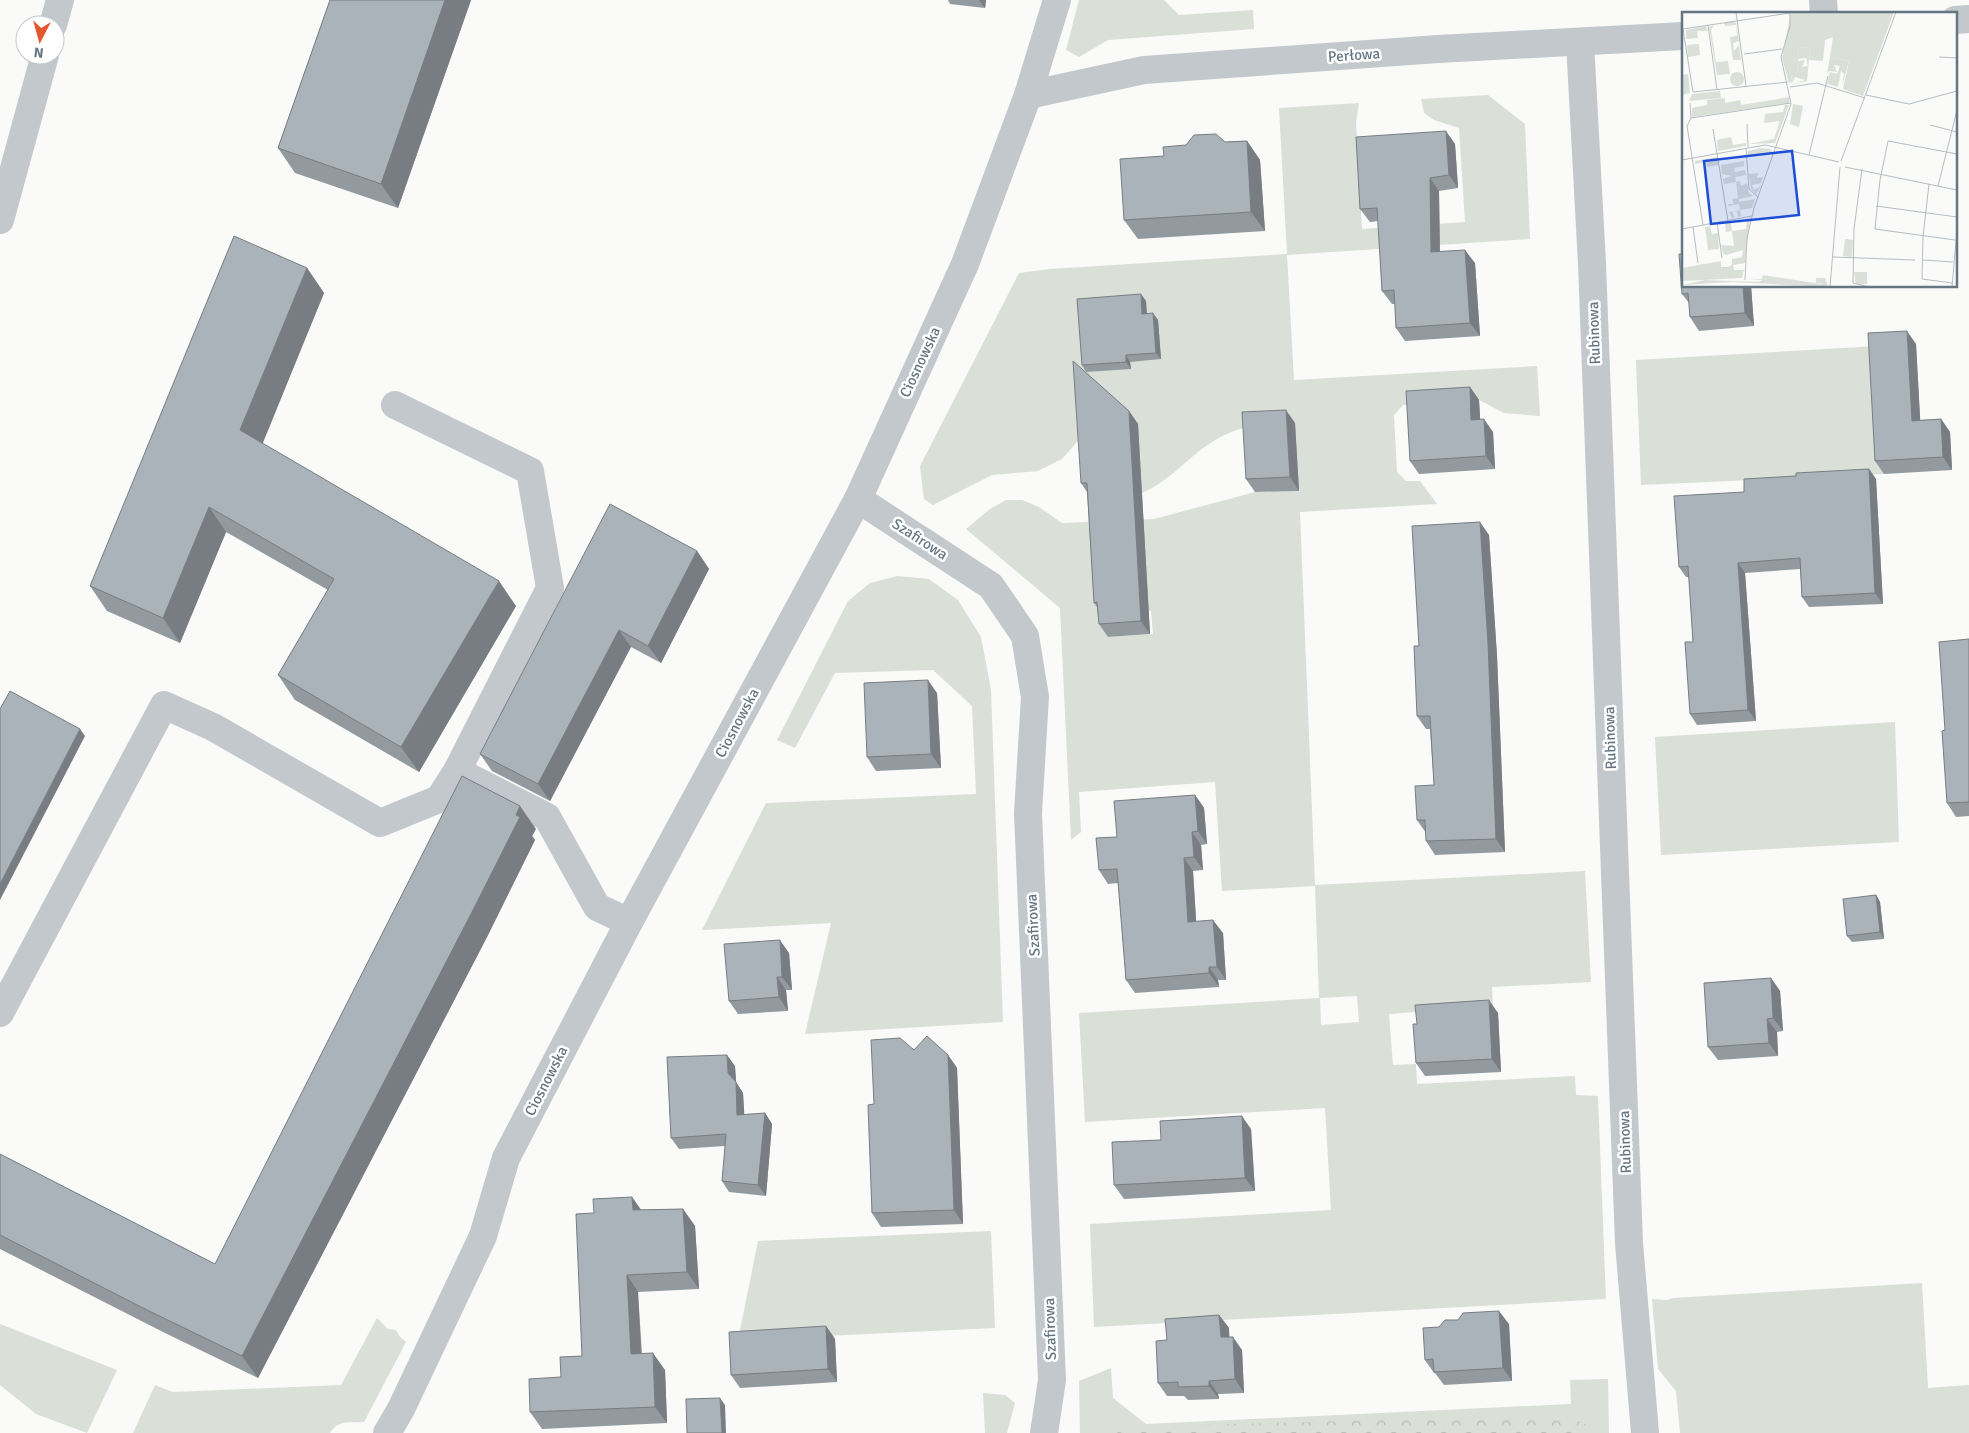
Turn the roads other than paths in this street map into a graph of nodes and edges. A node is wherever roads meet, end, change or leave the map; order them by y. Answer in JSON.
{"nodes":[{"id":1,"x":60,"y":0,"type":"edge"},
{"id":2,"x":1057,"y":0,"type":"edge"},
{"id":3,"x":56,"y":15,"type":"edge"},
{"id":4,"x":1969,"y":19,"type":"edge"},
{"id":5,"x":1956,"y":20,"type":"edge"},
{"id":6,"x":1682,"y":36,"type":"edge"},
{"id":7,"x":1580,"y":42,"type":"junction"},
{"id":8,"x":42,"y":65,"type":"edge"},
{"id":9,"x":1028,"y":95,"type":"junction"},
{"id":10,"x":0,"y":220,"type":"edge"},
{"id":11,"x":395,"y":405,"type":"dead end"},
{"id":12,"x":858,"y":498,"type":"junction"},
{"id":13,"x":456,"y":771,"type":"junction"},
{"id":14,"x":629,"y":922,"type":"junction"},
{"id":15,"x":0,"y":1013,"type":"edge"},
{"id":16,"x":387,"y":1433,"type":"edge"},
{"id":17,"x":1044,"y":1433,"type":"edge"},
{"id":18,"x":1645,"y":1433,"type":"edge"}],
"edges":[{"from":1,"to":3,"type":"street"},
{"from":2,"to":9,"type":"street","name":"Ciosnowska"},
{"from":4,"to":5,"type":"street"},
{"from":6,"to":7,"type":"street","name":"Perłowa"},
{"from":7,"to":9,"type":"street","name":"Perłowa"},
{"from":7,"to":18,"type":"street","name":"Rubinowa"},
{"from":8,"to":10,"type":"street"},
{"from":9,"to":12,"type":"street","name":"Ciosnowska"},
{"from":11,"to":13,"type":"street"},
{"from":12,"to":14,"type":"street","name":"Ciosnowska"},
{"from":12,"to":17,"type":"street","name":"Szafirowa"},
{"from":13,"to":14,"type":"street"},
{"from":13,"to":15,"type":"street"},
{"from":14,"to":16,"type":"street","name":"Ciosnowska"}]}
